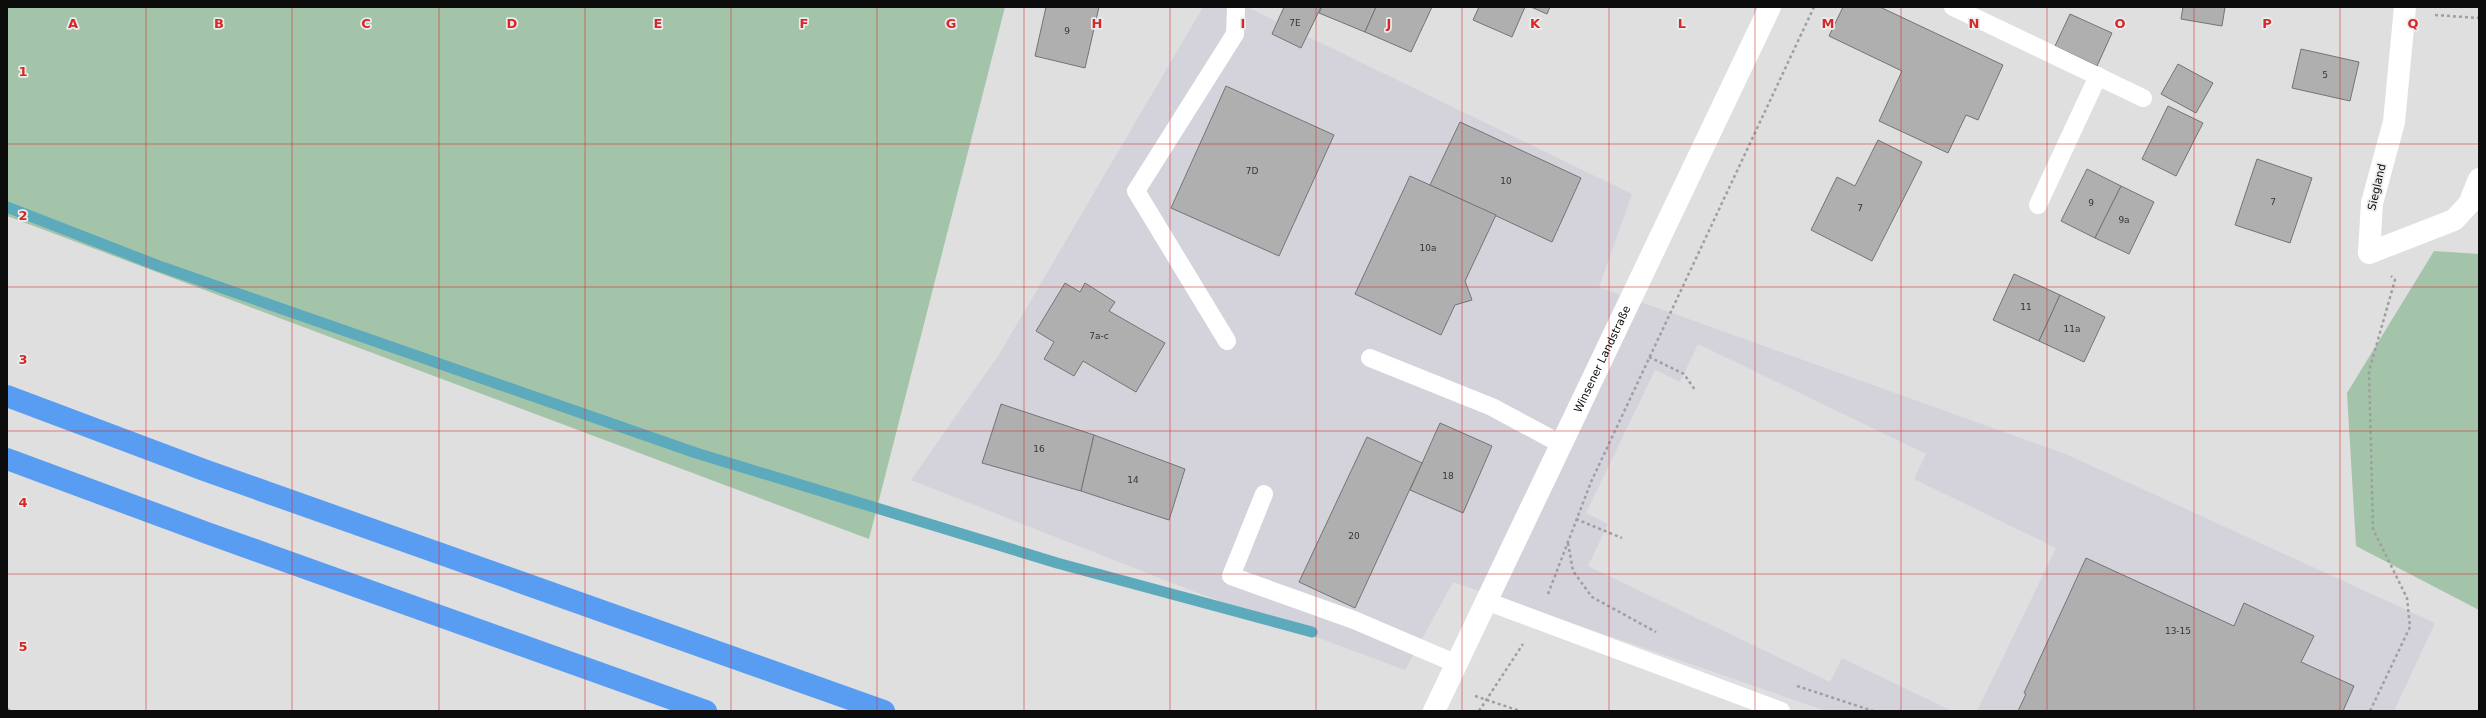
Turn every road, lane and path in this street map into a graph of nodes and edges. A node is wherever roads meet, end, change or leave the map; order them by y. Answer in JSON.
{"nodes":[{"id":1,"x":1236,"y":7,"type":"edge"},
{"id":2,"x":1770,"y":7,"type":"edge"},
{"id":3,"x":1814,"y":7,"type":"edge"},
{"id":4,"x":1953,"y":7,"type":"edge"},
{"id":5,"x":2405,"y":10,"type":"edge"},
{"id":6,"x":2479,"y":18,"type":"edge"},
{"id":7,"x":2098,"y":76,"type":"junction"},
{"id":8,"x":2143,"y":98,"type":"dead end"},
{"id":9,"x":2479,"y":179,"type":"edge"},
{"id":10,"x":2038,"y":205,"type":"dead end"},
{"id":11,"x":2369,"y":253,"type":"junction"},
{"id":12,"x":1227,"y":341,"type":"dead end"},
{"id":13,"x":1649,"y":357,"type":"junction"},
{"id":14,"x":1370,"y":358,"type":"dead end"},
{"id":15,"x":1695,"y":390,"type":"dead end"},
{"id":16,"x":7,"y":396,"type":"edge"},
{"id":17,"x":1561,"y":444,"type":"junction"},
{"id":18,"x":7,"y":459,"type":"edge"},
{"id":19,"x":1264,"y":494,"type":"dead end"},
{"id":20,"x":1576,"y":519,"type":"junction"},
{"id":21,"x":1622,"y":538,"type":"dead end"},
{"id":22,"x":1568,"y":543,"type":"junction"},
{"id":23,"x":1486,"y":601,"type":"junction"},
{"id":24,"x":1538,"y":621,"type":"junction"},
{"id":25,"x":1658,"y":633,"type":"dead end"},
{"id":26,"x":1457,"y":664,"type":"junction"},
{"id":27,"x":1446,"y":686,"type":"junction"},
{"id":28,"x":1796,"y":686,"type":"dead end"},
{"id":29,"x":1485,"y":699,"type":"junction"},
{"id":30,"x":7,"y":709,"type":"edge"},
{"id":31,"x":12,"y":711,"type":"edge"},
{"id":32,"x":706,"y":711,"type":"edge"},
{"id":33,"x":884,"y":711,"type":"edge"},
{"id":34,"x":1434,"y":711,"type":"edge"},
{"id":35,"x":1480,"y":711,"type":"edge"},
{"id":36,"x":1520,"y":711,"type":"edge"},
{"id":37,"x":1781,"y":711,"type":"edge"},
{"id":38,"x":1873,"y":711,"type":"edge"},
{"id":39,"x":2370,"y":711,"type":"edge"}],
"edges":[{"from":1,"to":12,"type":"lane"},
{"from":2,"to":17,"type":"main road","name":"Winsener Landstraße"},
{"from":3,"to":13,"type":"path"},
{"from":4,"to":7,"type":"lane"},
{"from":5,"to":6,"type":"path"},
{"from":5,"to":11,"type":"main road","name":"Siegland"},
{"from":7,"to":8,"type":"lane"},
{"from":7,"to":10,"type":"lane"},
{"from":9,"to":11,"type":"main road"},
{"from":11,"to":39,"type":"path"},
{"from":13,"to":15,"type":"path"},
{"from":13,"to":20,"type":"path"},
{"from":14,"to":17,"type":"lane"},
{"from":16,"to":33,"type":"highway"},
{"from":17,"to":23,"type":"main road","name":"Winsener Landstraße"},
{"from":18,"to":32,"type":"highway"},
{"from":19,"to":26,"type":"lane"},
{"from":20,"to":21,"type":"path"},
{"from":20,"to":22,"type":"path"},
{"from":22,"to":24,"type":"path"},
{"from":22,"to":25,"type":"path"},
{"from":23,"to":24,"type":"lane"},
{"from":23,"to":26,"type":"main road","name":"Winsener Landstraße"},
{"from":24,"to":29,"type":"path"},
{"from":24,"to":37,"type":"lane"},
{"from":26,"to":27,"type":"main road","name":"Winsener Landstraße"},
{"from":27,"to":29,"type":"path"},
{"from":27,"to":34,"type":"main road","name":"Winsener Landstraße"},
{"from":28,"to":38,"type":"path"},
{"from":29,"to":35,"type":"path"},
{"from":29,"to":36,"type":"path"},
{"from":30,"to":31,"type":"path"}]}
